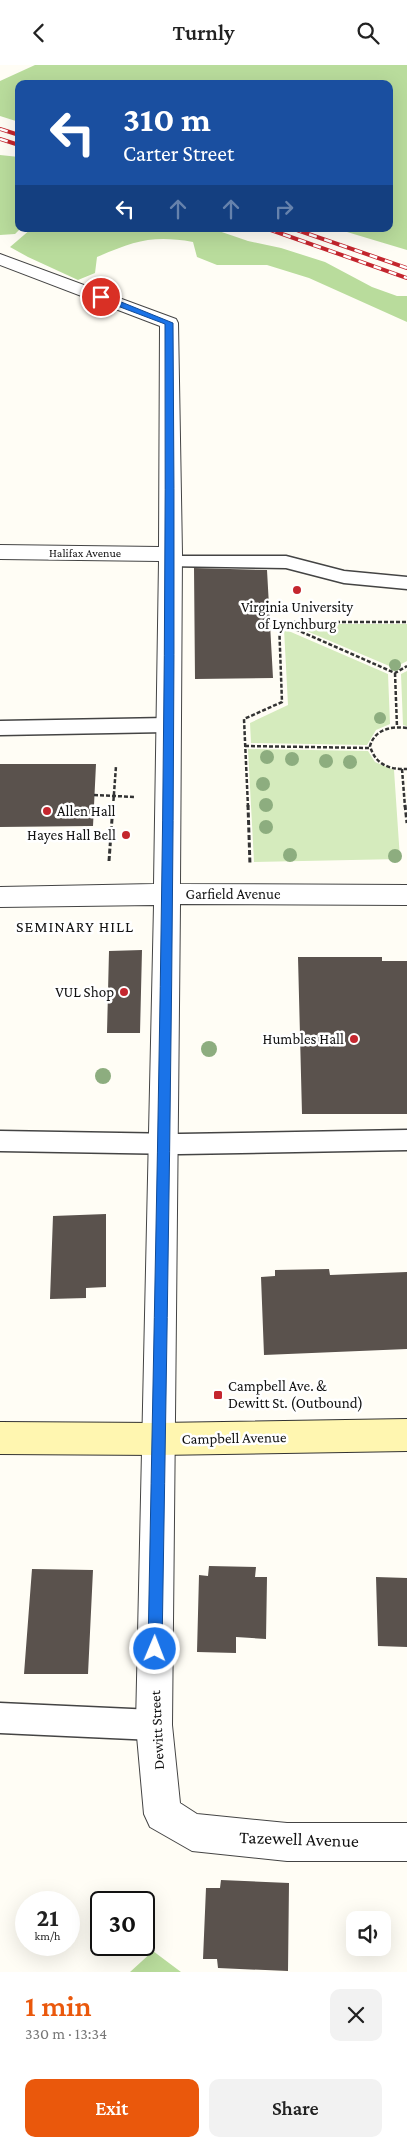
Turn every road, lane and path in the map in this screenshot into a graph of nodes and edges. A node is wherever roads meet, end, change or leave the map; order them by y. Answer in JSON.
{"nodes":[{"id":1,"x":0,"y":259,"type":"edge"},
{"id":2,"x":0,"y":553,"type":"edge"},
{"id":3,"x":171,"y":558,"type":"junction"},
{"id":4,"x":407,"y":583,"type":"edge"},
{"id":5,"x":279,"y":622,"type":"junction"},
{"id":6,"x":407,"y":622,"type":"edge"},
{"id":7,"x":407,"y":666,"type":"edge"},
{"id":8,"x":395,"y":673,"type":"junction"},
{"id":9,"x":167,"y":725,"type":"junction"},
{"id":10,"x":397,"y":727,"type":"junction"},
{"id":11,"x":0,"y":728,"type":"edge"},
{"id":12,"x":407,"y":728,"type":"edge"},
{"id":13,"x":245,"y":746,"type":"junction"},
{"id":14,"x":370,"y":748,"type":"junction"},
{"id":15,"x":116,"y":766,"type":"dead end"},
{"id":16,"x":402,"y":769,"type":"junction"},
{"id":17,"x":407,"y":769,"type":"edge"},
{"id":18,"x":94,"y":795,"type":"dead end"},
{"id":19,"x":114,"y":795,"type":"junction"},
{"id":20,"x":168,"y":804,"type":"junction"},
{"id":21,"x":407,"y":823,"type":"edge"},
{"id":22,"x":109,"y":861,"type":"dead end"},
{"id":23,"x":250,"y":868,"type":"dead end"},
{"id":24,"x":168,"y":895,"type":"junction"},
{"id":25,"x":407,"y":895,"type":"edge"},
{"id":26,"x":0,"y":897,"type":"edge"},
{"id":27,"x":407,"y":1140,"type":"edge"},
{"id":28,"x":0,"y":1141,"type":"edge"},
{"id":29,"x":164,"y":1144,"type":"junction"},
{"id":30,"x":407,"y":1435,"type":"edge"},
{"id":31,"x":0,"y":1438,"type":"edge"},
{"id":32,"x":158,"y":1439,"type":"junction"},
{"id":33,"x":0,"y":1718,"type":"edge"},
{"id":34,"x":154,"y":1725,"type":"junction"},
{"id":35,"x":192,"y":1833,"type":"joint"},
{"id":36,"x":407,"y":1842,"type":"edge"}],
"edges":[{"from":1,"to":3,"type":"street","name":"Dewitt Street"},
{"from":2,"to":3,"type":"street","name":"Halifax Avenue"},
{"from":3,"to":4,"type":"lane"},
{"from":3,"to":9,"type":"street","name":"Dewitt Street"},
{"from":5,"to":6,"type":"path"},
{"from":5,"to":8,"type":"path"},
{"from":5,"to":13,"type":"path"},
{"from":7,"to":8,"type":"path"},
{"from":8,"to":10,"type":"path"},
{"from":9,"to":11,"type":"lane"},
{"from":9,"to":20,"type":"street","name":"Dewitt Street"},
{"from":10,"to":12,"type":"path"},
{"from":10,"to":14,"type":"path"},
{"from":13,"to":14,"type":"path"},
{"from":13,"to":23,"type":"path"},
{"from":14,"to":16,"type":"path"},
{"from":15,"to":19,"type":"path"},
{"from":16,"to":17,"type":"path"},
{"from":16,"to":21,"type":"path"},
{"from":18,"to":19,"type":"path"},
{"from":19,"to":20,"type":"path"},
{"from":19,"to":22,"type":"path"},
{"from":20,"to":24,"type":"street","name":"Dewitt Street"},
{"from":24,"to":25,"type":"street","name":"Garfield Avenue"},
{"from":24,"to":26,"type":"street","name":"Garfield Avenue"},
{"from":24,"to":29,"type":"street","name":"Dewitt Street"},
{"from":27,"to":29,"type":"lane"},
{"from":28,"to":29,"type":"lane"},
{"from":29,"to":32,"type":"street","name":"Dewitt Street"},
{"from":30,"to":32,"type":"main road","name":"Campbell Avenue"},
{"from":31,"to":32,"type":"main road","name":"Campbell Avenue"},
{"from":32,"to":34,"type":"street","name":"Dewitt Street"},
{"from":33,"to":34,"type":"lane"},
{"from":34,"to":35,"type":"street","name":"Dewitt Street"},
{"from":35,"to":36,"type":"street","name":"Tazewell Avenue"}]}
